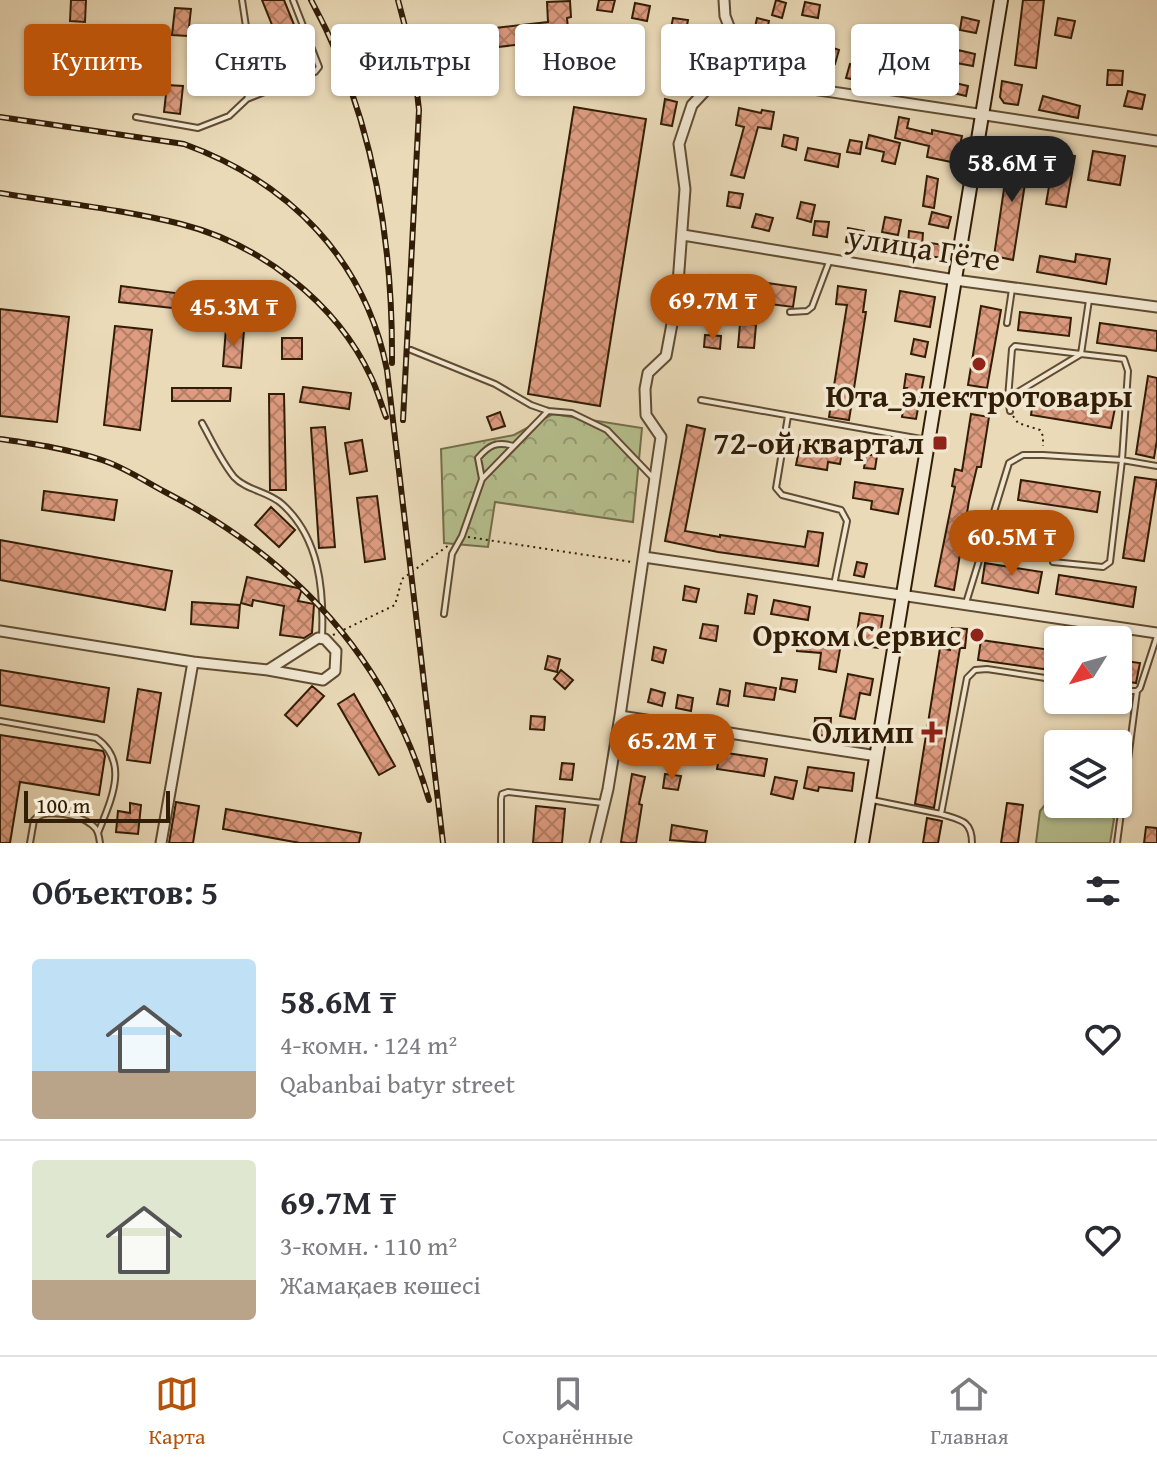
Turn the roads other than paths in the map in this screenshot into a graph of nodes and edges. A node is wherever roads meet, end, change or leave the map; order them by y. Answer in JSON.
{"nodes":[{"id":1,"x":242,"y":0,"type":"edge"},
{"id":2,"x":293,"y":0,"type":"edge"},
{"id":3,"x":724,"y":0,"type":"edge"},
{"id":4,"x":1001,"y":0,"type":"edge"},
{"id":5,"x":728,"y":24,"type":"edge"},
{"id":6,"x":835,"y":92,"type":"edge"},
{"id":7,"x":700,"y":96,"type":"edge"},
{"id":8,"x":247,"y":99,"type":"junction"},
{"id":9,"x":984,"y":114,"type":"junction"},
{"id":10,"x":136,"y":117,"type":"dead end"},
{"id":11,"x":1157,"y":141,"type":"edge"},
{"id":12,"x":683,"y":235,"type":"junction"},
{"id":13,"x":830,"y":259,"type":"junction"},
{"id":14,"x":955,"y":280,"type":"junction"},
{"id":15,"x":1012,"y":288,"type":"junction"},
{"id":16,"x":1089,"y":298,"type":"junction"},
{"id":17,"x":1157,"y":307,"type":"edge"},
{"id":18,"x":790,"y":312,"type":"dead end"},
{"id":19,"x":1007,"y":323,"type":"dead end"},
{"id":20,"x":411,"y":350,"type":"dead end"},
{"id":21,"x":1081,"y":354,"type":"junction"},
{"id":22,"x":1008,"y":398,"type":"junction"},
{"id":23,"x":701,"y":400,"type":"dead end"},
{"id":24,"x":548,"y":411,"type":"junction"},
{"id":25,"x":1010,"y":411,"type":"road end"},
{"id":26,"x":788,"y":416,"type":"junction"},
{"id":27,"x":202,"y":423,"type":"dead end"},
{"id":28,"x":928,"y":441,"type":"junction"},
{"id":29,"x":513,"y":446,"type":"junction"},
{"id":30,"x":1122,"y":460,"type":"junction"},
{"id":31,"x":1157,"y":466,"type":"edge"},
{"id":32,"x":482,"y":479,"type":"junction"},
{"id":33,"x":655,"y":479,"type":"junction"},
{"id":34,"x":643,"y":560,"type":"junction"},
{"id":35,"x":1053,"y":562,"type":"dead end"},
{"id":36,"x":834,"y":585,"type":"junction"},
{"id":37,"x":902,"y":595,"type":"junction"},
{"id":38,"x":965,"y":604,"type":"junction"},
{"id":39,"x":444,"y":614,"type":"dead end"},
{"id":40,"x":0,"y":631,"type":"edge"},
{"id":41,"x":1157,"y":634,"type":"edge"},
{"id":42,"x":323,"y":638,"type":"junction"},
{"id":43,"x":193,"y":662,"type":"junction"},
{"id":44,"x":268,"y":670,"type":"junction"},
{"id":45,"x":1044,"y":678,"type":"edge"},
{"id":46,"x":1132,"y":691,"type":"edge"},
{"id":47,"x":1137,"y":691,"type":"junction"},
{"id":48,"x":620,"y":716,"type":"junction"},
{"id":49,"x":0,"y":721,"type":"edge"},
{"id":50,"x":877,"y":756,"type":"junction"},
{"id":51,"x":870,"y":800,"type":"junction"},
{"id":52,"x":603,"y":803,"type":"junction"},
{"id":53,"x":941,"y":814,"type":"junction"},
{"id":54,"x":98,"y":833,"type":"junction"},
{"id":55,"x":30,"y":843,"type":"edge"},
{"id":56,"x":100,"y":843,"type":"edge"},
{"id":57,"x":161,"y":843,"type":"edge"},
{"id":58,"x":501,"y":843,"type":"edge"},
{"id":59,"x":595,"y":843,"type":"edge"},
{"id":60,"x":862,"y":843,"type":"edge"},
{"id":61,"x":972,"y":843,"type":"edge"},
{"id":62,"x":1117,"y":843,"type":"edge"}],
"edges":[{"from":1,"to":8,"type":"lane"},
{"from":2,"to":8,"type":"lane"},
{"from":3,"to":5,"type":"street"},
{"from":4,"to":9,"type":"main road"},
{"from":6,"to":9,"type":"street"},
{"from":7,"to":12,"type":"street"},
{"from":8,"to":10,"type":"lane"},
{"from":9,"to":11,"type":"street"},
{"from":9,"to":14,"type":"main road"},
{"from":12,"to":13,"type":"street","name":"улица Гёте"},
{"from":12,"to":33,"type":"street"},
{"from":13,"to":14,"type":"street","name":"улица Гёте"},
{"from":13,"to":18,"type":"lane"},
{"from":14,"to":15,"type":"street","name":"улица Гёте"},
{"from":14,"to":28,"type":"main road"},
{"from":15,"to":16,"type":"street","name":"улица Гёте"},
{"from":15,"to":19,"type":"lane"},
{"from":16,"to":17,"type":"street","name":"улица Гёте"},
{"from":16,"to":21,"type":"lane"},
{"from":20,"to":24,"type":"lane"},
{"from":21,"to":22,"type":"lane"},
{"from":21,"to":22,"type":"lane"},
{"from":21,"to":30,"type":"lane"},
{"from":22,"to":25,"type":"lane"},
{"from":23,"to":26,"type":"lane"},
{"from":24,"to":29,"type":"lane"},
{"from":24,"to":33,"type":"lane"},
{"from":26,"to":28,"type":"lane"},
{"from":26,"to":36,"type":"lane"},
{"from":27,"to":42,"type":"lane"},
{"from":28,"to":37,"type":"main road"},
{"from":29,"to":32,"type":"lane"},
{"from":29,"to":32,"type":"lane"},
{"from":30,"to":31,"type":"lane"},
{"from":30,"to":35,"type":"lane"},
{"from":30,"to":38,"type":"lane"},
{"from":32,"to":39,"type":"lane"},
{"from":33,"to":34,"type":"street"},
{"from":34,"to":36,"type":"street"},
{"from":34,"to":48,"type":"street"},
{"from":36,"to":37,"type":"street"},
{"from":37,"to":38,"type":"street"},
{"from":37,"to":50,"type":"main road"},
{"from":38,"to":41,"type":"street"},
{"from":40,"to":43,"type":"street"},
{"from":41,"to":47,"type":"lane"},
{"from":42,"to":44,"type":"street"},
{"from":42,"to":44,"type":"street"},
{"from":43,"to":44,"type":"street"},
{"from":43,"to":57,"type":"street"},
{"from":45,"to":53,"type":"lane"},
{"from":46,"to":47,"type":"lane"},
{"from":47,"to":62,"type":"lane"},
{"from":48,"to":50,"type":"street"},
{"from":48,"to":52,"type":"street"},
{"from":49,"to":54,"type":"lane"},
{"from":50,"to":51,"type":"main road"},
{"from":51,"to":53,"type":"lane"},
{"from":51,"to":60,"type":"main road"},
{"from":52,"to":58,"type":"lane"},
{"from":52,"to":59,"type":"street"},
{"from":53,"to":61,"type":"lane"},
{"from":54,"to":55,"type":"lane"},
{"from":54,"to":56,"type":"lane"}]}
